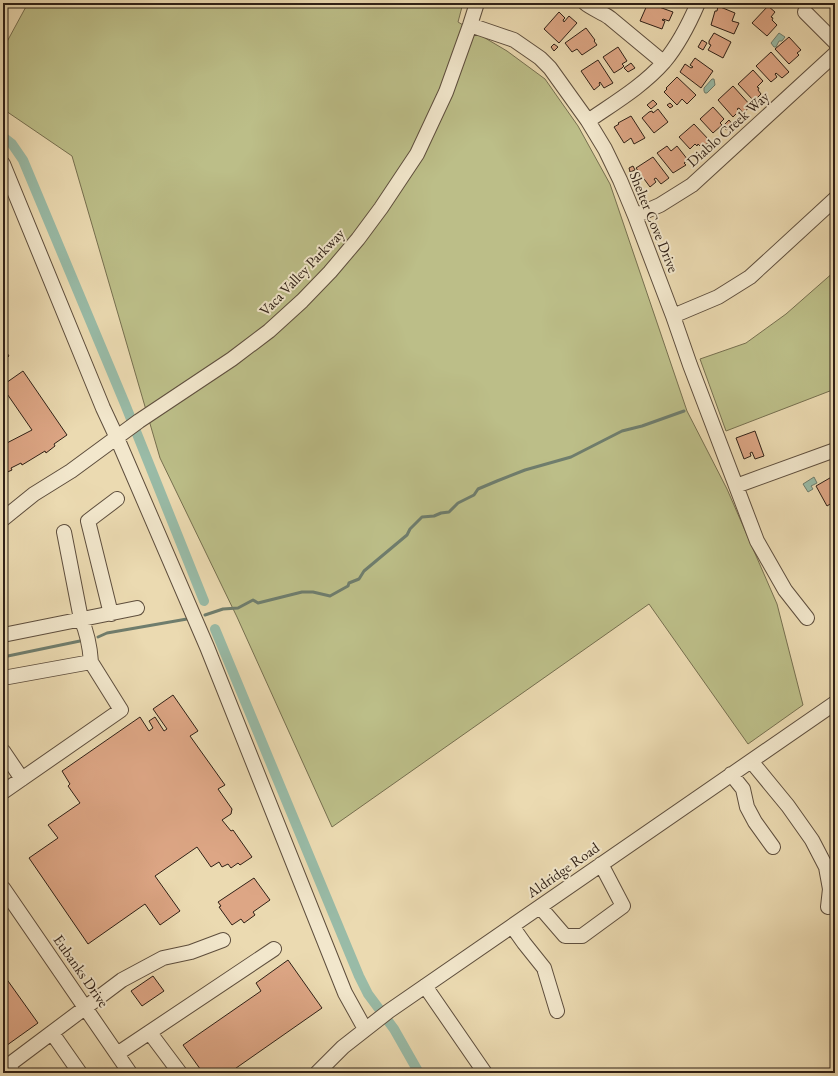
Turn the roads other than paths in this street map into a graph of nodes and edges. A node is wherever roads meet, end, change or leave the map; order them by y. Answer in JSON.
{"nodes":[{"id":1,"x":477,"y":3,"type":"edge"},
{"id":2,"x":585,"y":3,"type":"edge"},
{"id":3,"x":698,"y":3,"type":"edge"},
{"id":4,"x":805,"y":12,"type":"dead end"},
{"id":5,"x":470,"y":26,"type":"junction"},
{"id":6,"x":835,"y":42,"type":"edge"},
{"id":7,"x":835,"y":54,"type":"edge"},
{"id":8,"x":663,"y":62,"type":"junction"},
{"id":9,"x":588,"y":121,"type":"junction"},
{"id":10,"x":3,"y":164,"type":"edge"},
{"id":11,"x":835,"y":199,"type":"edge"},
{"id":12,"x":635,"y":216,"type":"junction"},
{"id":13,"x":673,"y":316,"type":"junction"},
{"id":14,"x":120,"y":436,"type":"junction"},
{"id":15,"x":835,"y":450,"type":"edge"},
{"id":16,"x":736,"y":486,"type":"junction"},
{"id":17,"x":34,"y":494,"type":"junction"},
{"id":18,"x":117,"y":499,"type":"dead end"},
{"id":19,"x":3,"y":507,"type":"edge"},
{"id":20,"x":3,"y":519,"type":"edge"},
{"id":21,"x":64,"y":532,"type":"dead end"},
{"id":22,"x":137,"y":608,"type":"dead end"},
{"id":23,"x":111,"y":614,"type":"junction"},
{"id":24,"x":807,"y":618,"type":"dead end"},
{"id":25,"x":82,"y":619,"type":"junction"},
{"id":26,"x":3,"y":635,"type":"edge"},
{"id":27,"x":91,"y":662,"type":"junction"},
{"id":28,"x":3,"y":678,"type":"edge"},
{"id":29,"x":835,"y":703,"type":"edge"},
{"id":30,"x":3,"y":751,"type":"edge"},
{"id":31,"x":751,"y":761,"type":"junction"},
{"id":32,"x":731,"y":774,"type":"junction"},
{"id":33,"x":22,"y":779,"type":"junction"},
{"id":34,"x":3,"y":792,"type":"edge"},
{"id":35,"x":773,"y":847,"type":"dead end"},
{"id":36,"x":601,"y":864,"type":"junction"},
{"id":37,"x":4,"y":890,"type":"edge"},
{"id":38,"x":540,"y":907,"type":"junction"},
{"id":39,"x":828,"y":907,"type":"dead end"},
{"id":40,"x":512,"y":926,"type":"junction"},
{"id":41,"x":223,"y":940,"type":"dead end"},
{"id":42,"x":274,"y":949,"type":"dead end"},
{"id":43,"x":425,"y":986,"type":"junction"},
{"id":44,"x":86,"y":1008,"type":"junction"},
{"id":45,"x":557,"y":1012,"type":"dead end"},
{"id":46,"x":365,"y":1029,"type":"junction"},
{"id":47,"x":52,"y":1033,"type":"junction"},
{"id":48,"x":150,"y":1033,"type":"junction"},
{"id":49,"x":117,"y":1054,"type":"junction"},
{"id":50,"x":8,"y":1065,"type":"edge"},
{"id":51,"x":74,"y":1071,"type":"edge"},
{"id":52,"x":320,"y":1072,"type":"edge"},
{"id":53,"x":130,"y":1073,"type":"edge"},
{"id":54,"x":180,"y":1073,"type":"edge"},
{"id":55,"x":485,"y":1073,"type":"edge"}],
"edges":[{"from":1,"to":5,"type":"street","name":"Vaca Valley Parkway"},
{"from":2,"to":8,"type":"street"},
{"from":3,"to":8,"type":"street"},
{"from":4,"to":6,"type":"street"},
{"from":5,"to":9,"type":"street","name":"Shelter Cove Drive"},
{"from":5,"to":14,"type":"street","name":"Vaca Valley Parkway"},
{"from":7,"to":12,"type":"street","name":"Diablo Creek Way"},
{"from":8,"to":9,"type":"street"},
{"from":9,"to":12,"type":"street","name":"Shelter Cove Drive"},
{"from":10,"to":14,"type":"street"},
{"from":11,"to":13,"type":"street"},
{"from":12,"to":13,"type":"street","name":"Shelter Cove Drive"},
{"from":13,"to":16,"type":"street","name":"Shelter Cove Drive"},
{"from":14,"to":17,"type":"street","name":"Vaca Valley Parkway"},
{"from":14,"to":46,"type":"street"},
{"from":15,"to":16,"type":"street"},
{"from":16,"to":24,"type":"street","name":"Shelter Cove Drive"},
{"from":17,"to":19,"type":"street","name":"Vaca Valley Parkway"},
{"from":17,"to":20,"type":"street","name":"Vaca Valley Parkway"},
{"from":18,"to":23,"type":"street"},
{"from":21,"to":25,"type":"street"},
{"from":22,"to":23,"type":"street"},
{"from":23,"to":25,"type":"street"},
{"from":25,"to":26,"type":"street"},
{"from":25,"to":27,"type":"street"},
{"from":27,"to":28,"type":"street"},
{"from":27,"to":33,"type":"street"},
{"from":29,"to":31,"type":"street","name":"Aldridge Road"},
{"from":30,"to":33,"type":"street"},
{"from":31,"to":32,"type":"street","name":"Aldridge Road"},
{"from":31,"to":39,"type":"street"},
{"from":32,"to":35,"type":"street"},
{"from":32,"to":36,"type":"street","name":"Aldridge Road"},
{"from":33,"to":34,"type":"street"},
{"from":36,"to":38,"type":"street","name":"Aldridge Road"},
{"from":36,"to":38,"type":"street"},
{"from":37,"to":44,"type":"street","name":"Eubanks Drive"},
{"from":38,"to":40,"type":"street","name":"Aldridge Road"},
{"from":40,"to":43,"type":"street","name":"Aldridge Road"},
{"from":40,"to":45,"type":"street"},
{"from":41,"to":44,"type":"street"},
{"from":42,"to":48,"type":"street"},
{"from":43,"to":46,"type":"street","name":"Aldridge Road"},
{"from":43,"to":55,"type":"street"},
{"from":44,"to":47,"type":"street"},
{"from":44,"to":49,"type":"street","name":"Eubanks Drive"},
{"from":46,"to":52,"type":"street","name":"Aldridge Road"},
{"from":47,"to":50,"type":"street"},
{"from":47,"to":51,"type":"street"},
{"from":48,"to":49,"type":"street"},
{"from":48,"to":54,"type":"street"},
{"from":49,"to":53,"type":"street","name":"Eubanks Drive"}]}
